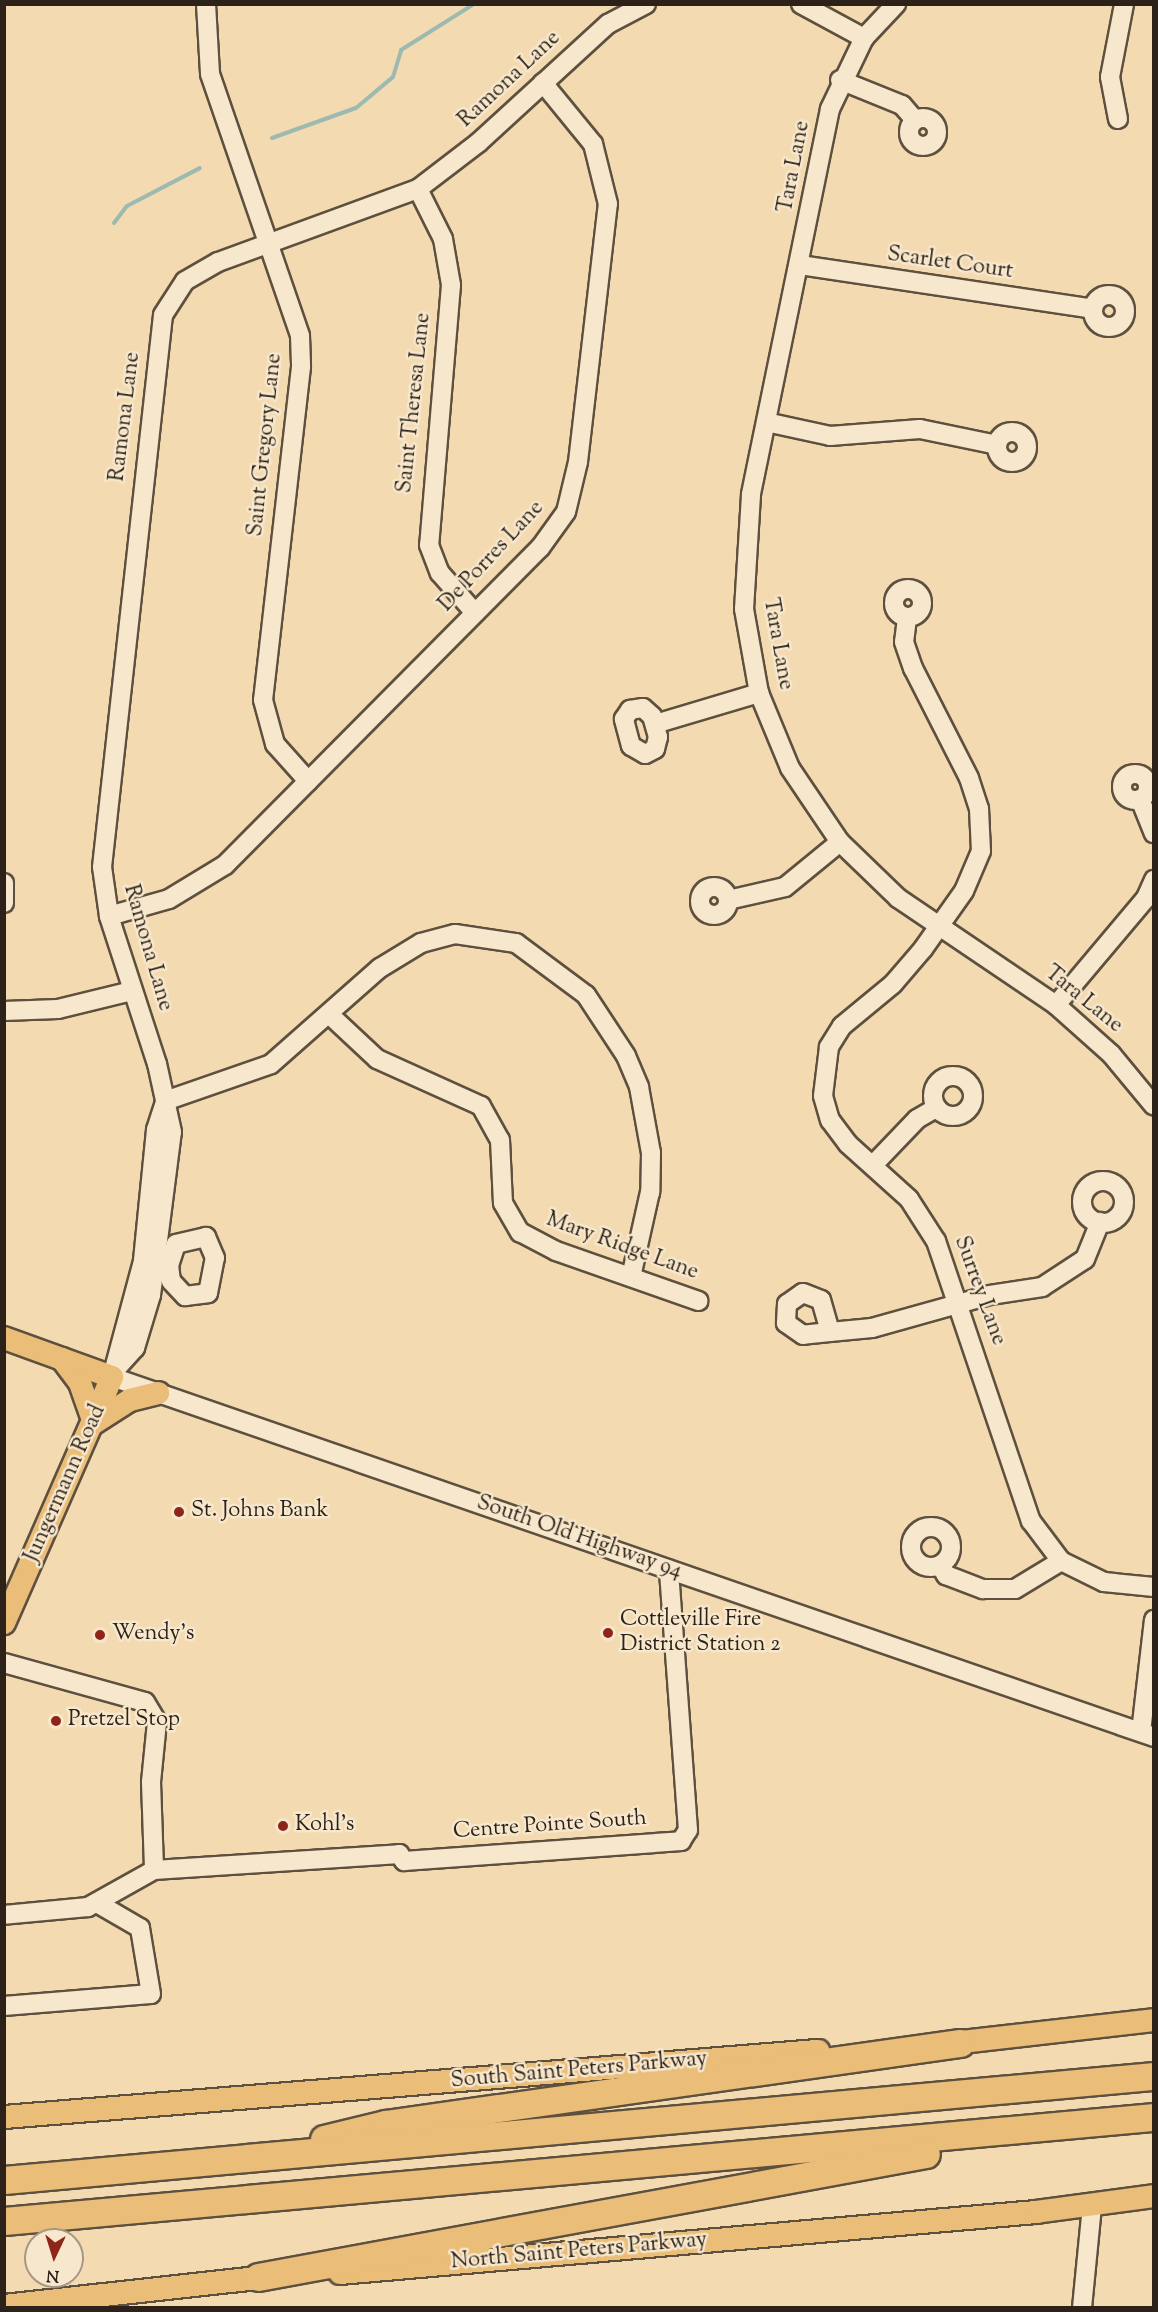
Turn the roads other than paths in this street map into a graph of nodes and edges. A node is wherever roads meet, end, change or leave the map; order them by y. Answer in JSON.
{"nodes":[{"id":1,"x":206,"y":4,"type":"edge"},
{"id":2,"x":646,"y":4,"type":"edge"},
{"id":3,"x":801,"y":4,"type":"edge"},
{"id":4,"x":896,"y":4,"type":"edge"},
{"id":5,"x":1124,"y":4,"type":"edge"},
{"id":6,"x":864,"y":38,"type":"junction"},
{"id":7,"x":840,"y":80,"type":"junction"},
{"id":8,"x":543,"y":83,"type":"junction"},
{"id":9,"x":1118,"y":119,"type":"dead end"},
{"id":10,"x":915,"y":120,"type":"dead end"},
{"id":11,"x":418,"y":189,"type":"junction"},
{"id":12,"x":271,"y":247,"type":"junction"},
{"id":13,"x":800,"y":265,"type":"junction"},
{"id":14,"x":1093,"y":309,"type":"dead end"},
{"id":15,"x":766,"y":422,"type":"junction"},
{"id":16,"x":997,"y":445,"type":"dead end"},
{"id":17,"x":476,"y":613,"type":"junction"},
{"id":18,"x":907,"y":618,"type":"dead end"},
{"id":19,"x":759,"y":693,"type":"junction"},
{"id":20,"x":655,"y":724,"type":"dead end"},
{"id":21,"x":308,"y":781,"type":"junction"},
{"id":22,"x":1140,"y":799,"type":"dead end"},
{"id":23,"x":1154,"y":833,"type":"edge"},
{"id":24,"x":840,"y":842,"type":"junction"},
{"id":25,"x":1154,"y":880,"type":"edge"},
{"id":26,"x":4,"y":883,"type":"edge"},
{"id":27,"x":728,"y":900,"type":"dead end"},
{"id":28,"x":4,"y":903,"type":"edge"},
{"id":29,"x":109,"y":916,"type":"junction"},
{"id":30,"x":940,"y":926,"type":"junction"},
{"id":31,"x":132,"y":991,"type":"junction"},
{"id":32,"x":1056,"y":1005,"type":"junction"},
{"id":33,"x":4,"y":1011,"type":"edge"},
{"id":34,"x":331,"y":1016,"type":"junction"},
{"id":35,"x":165,"y":1101,"type":"junction"},
{"id":36,"x":1154,"y":1106,"type":"edge"},
{"id":37,"x":936,"y":1108,"type":"dead end"},
{"id":38,"x":874,"y":1164,"type":"junction"},
{"id":39,"x":1100,"y":1222,"type":"dead end"},
{"id":40,"x":632,"y":1277,"type":"junction"},
{"id":41,"x":699,"y":1301,"type":"dead end"},
{"id":42,"x":960,"y":1302,"type":"junction"},
{"id":43,"x":830,"y":1332,"type":"dead end"},
{"id":44,"x":4,"y":1338,"type":"edge"},
{"id":45,"x":62,"y":1359,"type":"junction"},
{"id":46,"x":114,"y":1374,"type":"junction"},
{"id":47,"x":158,"y":1394,"type":"junction"},
{"id":48,"x":93,"y":1423,"type":"junction"},
{"id":49,"x":1061,"y":1561,"type":"junction"},
{"id":50,"x":940,"y":1565,"type":"dead end"},
{"id":51,"x":669,"y":1570,"type":"junction"},
{"id":52,"x":1154,"y":1587,"type":"edge"},
{"id":53,"x":1154,"y":1620,"type":"edge"},
{"id":54,"x":4,"y":1623,"type":"edge"},
{"id":55,"x":4,"y":1663,"type":"edge"},
{"id":56,"x":1147,"y":1735,"type":"edge"},
{"id":57,"x":154,"y":1870,"type":"junction"},
{"id":58,"x":97,"y":1903,"type":"junction"},
{"id":59,"x":4,"y":1915,"type":"edge"},
{"id":60,"x":4,"y":2006,"type":"edge"},
{"id":61,"x":1154,"y":2020,"type":"edge"},
{"id":62,"x":960,"y":2043,"type":"junction"},
{"id":63,"x":1154,"y":2076,"type":"edge"},
{"id":64,"x":4,"y":2117,"type":"edge"},
{"id":65,"x":1154,"y":2117,"type":"edge"},
{"id":66,"x":1002,"y":2134,"type":"junction"},
{"id":67,"x":247,"y":2159,"type":"junction"},
{"id":68,"x":4,"y":2180,"type":"edge"},
{"id":69,"x":1154,"y":2196,"type":"edge"},
{"id":70,"x":1092,"y":2206,"type":"junction"},
{"id":71,"x":4,"y":2221,"type":"edge"},
{"id":72,"x":258,"y":2277,"type":"junction"},
{"id":73,"x":138,"y":2299,"type":"edge"},
{"id":74,"x":4,"y":2306,"type":"edge"},
{"id":75,"x":1083,"y":2307,"type":"edge"}],
"edges":[{"from":1,"to":12,"type":"street","name":"Saint Gregory Lane"},
{"from":2,"to":8,"type":"street","name":"Ramona Lane"},
{"from":3,"to":6,"type":"street"},
{"from":4,"to":6,"type":"street"},
{"from":5,"to":9,"type":"street"},
{"from":6,"to":7,"type":"street","name":"Tara Lane"},
{"from":7,"to":10,"type":"street"},
{"from":7,"to":13,"type":"street","name":"Tara Lane"},
{"from":8,"to":11,"type":"street","name":"Ramona Lane"},
{"from":8,"to":17,"type":"street","name":"De Porres Lane"},
{"from":11,"to":12,"type":"street","name":"Ramona Lane"},
{"from":11,"to":17,"type":"street","name":"Saint Theresa Lane"},
{"from":12,"to":21,"type":"street","name":"Saint Gregory Lane"},
{"from":12,"to":29,"type":"street","name":"Ramona Lane"},
{"from":13,"to":14,"type":"street","name":"Scarlet Court"},
{"from":13,"to":15,"type":"street","name":"Tara Lane"},
{"from":15,"to":16,"type":"street"},
{"from":15,"to":19,"type":"street","name":"Tara Lane"},
{"from":17,"to":21,"type":"street","name":"De Porres Lane"},
{"from":18,"to":30,"type":"street","name":"Surrey Lane"},
{"from":19,"to":20,"type":"street"},
{"from":19,"to":24,"type":"street","name":"Tara Lane"},
{"from":21,"to":29,"type":"street","name":"De Porres Lane"},
{"from":22,"to":23,"type":"street"},
{"from":24,"to":27,"type":"street"},
{"from":24,"to":30,"type":"street","name":"Tara Lane"},
{"from":25,"to":32,"type":"street"},
{"from":26,"to":28,"type":"street"},
{"from":29,"to":31,"type":"street","name":"Ramona Lane"},
{"from":30,"to":32,"type":"street","name":"Tara Lane"},
{"from":30,"to":38,"type":"street","name":"Surrey Lane"},
{"from":31,"to":33,"type":"street"},
{"from":31,"to":35,"type":"street","name":"Ramona Lane"},
{"from":32,"to":36,"type":"street","name":"Tara Lane"},
{"from":34,"to":35,"type":"street"},
{"from":34,"to":40,"type":"street","name":"Mary Ridge Lane"},
{"from":34,"to":40,"type":"street"},
{"from":35,"to":46,"type":"street","name":"Ramona Lane"},
{"from":37,"to":38,"type":"street"},
{"from":38,"to":42,"type":"street","name":"Surrey Lane"},
{"from":39,"to":42,"type":"street"},
{"from":40,"to":41,"type":"street","name":"Mary Ridge Lane"},
{"from":42,"to":43,"type":"street"},
{"from":42,"to":49,"type":"street","name":"Surrey Lane"},
{"from":44,"to":45,"type":"main road","name":"South Old Highway 94"},
{"from":45,"to":46,"type":"main road","name":"South Old Highway 94"},
{"from":45,"to":48,"type":"main road"},
{"from":46,"to":47,"type":"street","name":"South Old Highway 94"},
{"from":46,"to":48,"type":"main road","name":"Jungermann Road"},
{"from":47,"to":48,"type":"main road"},
{"from":47,"to":51,"type":"street","name":"South Old Highway 94"},
{"from":48,"to":54,"type":"main road","name":"Jungermann Road"},
{"from":49,"to":50,"type":"street"},
{"from":49,"to":52,"type":"street"},
{"from":51,"to":56,"type":"street","name":"South Old Highway 94"},
{"from":51,"to":57,"type":"street","name":"Centre Pointe South"},
{"from":53,"to":56,"type":"street"},
{"from":55,"to":57,"type":"street"},
{"from":57,"to":58,"type":"street","name":"Centre Pointe South"},
{"from":58,"to":59,"type":"street","name":"Centre Pointe South"},
{"from":58,"to":60,"type":"street"},
{"from":61,"to":62,"type":"main road","name":"South Saint Peters Parkway"},
{"from":62,"to":64,"type":"main road","name":"South Saint Peters Parkway"},
{"from":62,"to":67,"type":"highway"},
{"from":63,"to":67,"type":"highway"},
{"from":65,"to":66,"type":"highway"},
{"from":66,"to":71,"type":"highway"},
{"from":66,"to":72,"type":"highway"},
{"from":67,"to":68,"type":"highway"},
{"from":69,"to":70,"type":"main road","name":"North Saint Peters Parkway"},
{"from":70,"to":72,"type":"main road","name":"North Saint Peters Parkway"},
{"from":70,"to":75,"type":"street"},
{"from":72,"to":73,"type":"main road","name":"North Saint Peters Parkway"},
{"from":73,"to":74,"type":"main road","name":"North Saint Peters Parkway"}]}
